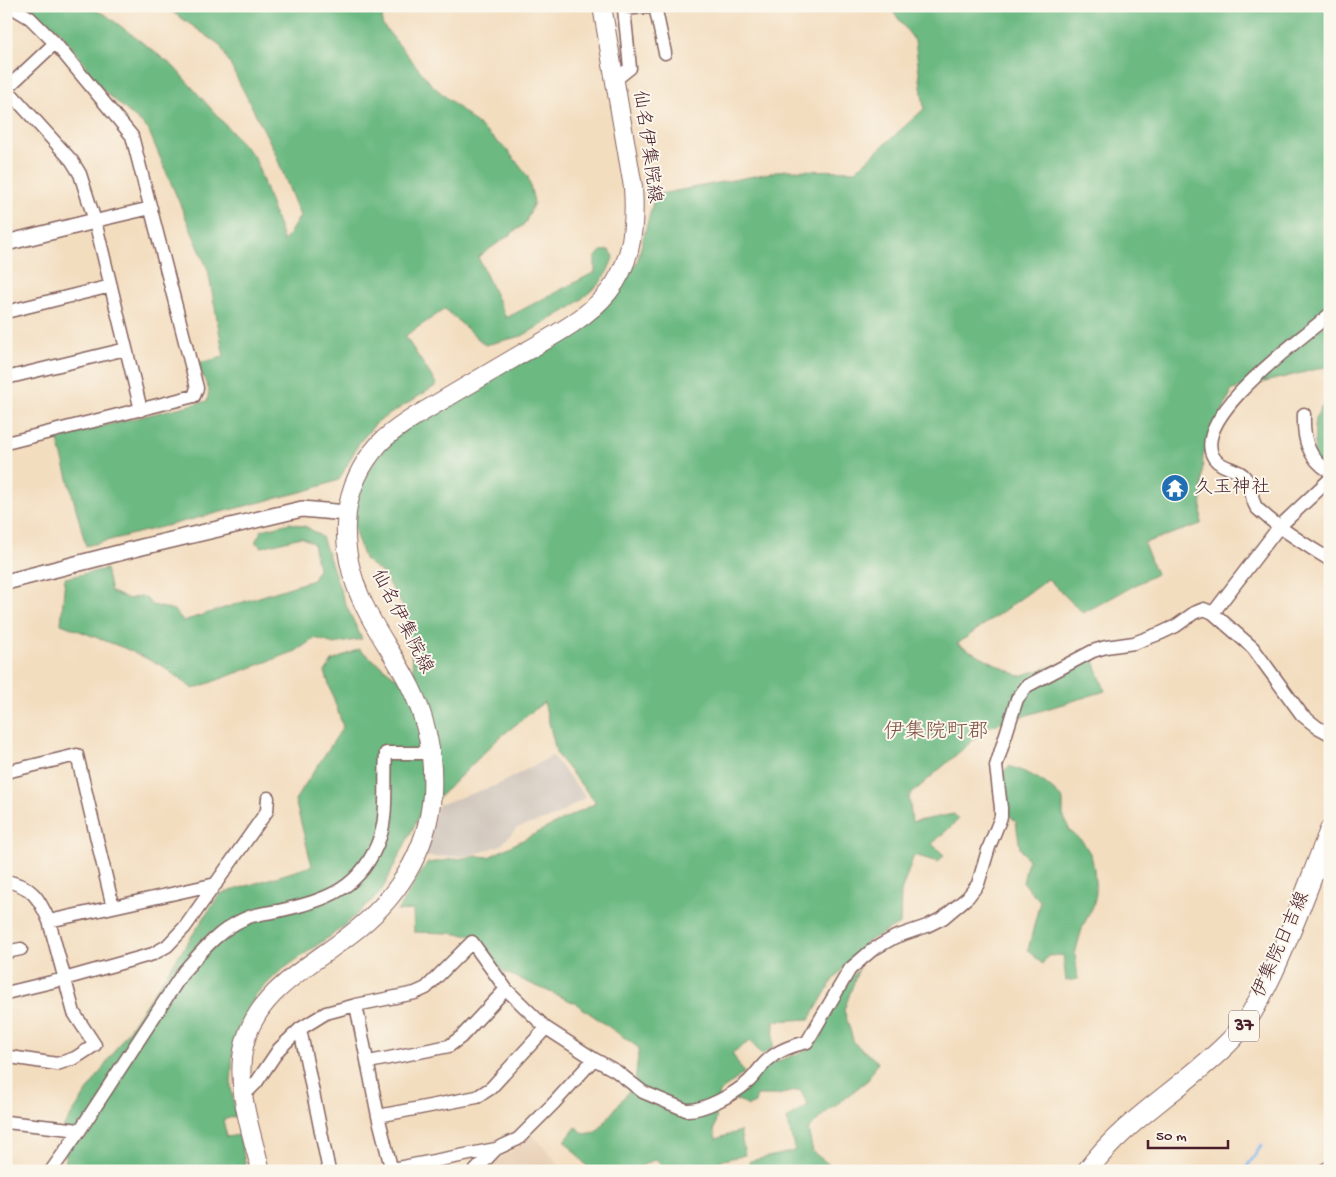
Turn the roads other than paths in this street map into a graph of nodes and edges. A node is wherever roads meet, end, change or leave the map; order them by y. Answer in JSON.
{"nodes":[{"id":1,"x":10,"y":6,"type":"edge"},
{"id":2,"x":602,"y":6,"type":"edge"},
{"id":3,"x":55,"y":43,"type":"junction"},
{"id":4,"x":666,"y":53,"type":"dead end"},
{"id":5,"x":615,"y":80,"type":"junction"},
{"id":6,"x":6,"y":88,"type":"edge"},
{"id":7,"x":151,"y":208,"type":"junction"},
{"id":8,"x":95,"y":221,"type":"junction"},
{"id":9,"x":6,"y":243,"type":"edge"},
{"id":10,"x":110,"y":286,"type":"junction"},
{"id":11,"x":6,"y":312,"type":"edge"},
{"id":12,"x":1330,"y":314,"type":"edge"},
{"id":13,"x":126,"y":349,"type":"junction"},
{"id":14,"x":6,"y":378,"type":"edge"},
{"id":15,"x":140,"y":410,"type":"junction"},
{"id":16,"x":1304,"y":414,"type":"dead end"},
{"id":17,"x":6,"y":443,"type":"edge"},
{"id":18,"x":1330,"y":472,"type":"edge"},
{"id":19,"x":1330,"y":479,"type":"edge"},
{"id":20,"x":346,"y":513,"type":"junction"},
{"id":21,"x":1279,"y":527,"type":"junction"},
{"id":22,"x":1330,"y":560,"type":"edge"},
{"id":23,"x":6,"y":582,"type":"edge"},
{"id":24,"x":1213,"y":613,"type":"junction"},
{"id":25,"x":1330,"y":734,"type":"edge"},
{"id":26,"x":430,"y":753,"type":"junction"},
{"id":27,"x":6,"y":772,"type":"edge"},
{"id":28,"x":268,"y":798,"type":"dead end"},
{"id":29,"x":1330,"y":830,"type":"edge"},
{"id":30,"x":6,"y":881,"type":"edge"},
{"id":31,"x":216,"y":884,"type":"junction"},
{"id":32,"x":113,"y":907,"type":"junction"},
{"id":33,"x":49,"y":921,"type":"junction"},
{"id":34,"x":21,"y":948,"type":"dead end"},
{"id":35,"x":6,"y":952,"type":"edge"},
{"id":36,"x":64,"y":979,"type":"junction"},
{"id":37,"x":506,"y":989,"type":"junction"},
{"id":38,"x":6,"y":993,"type":"edge"},
{"id":39,"x":356,"y":1005,"type":"junction"},
{"id":40,"x":546,"y":1028,"type":"junction"},
{"id":41,"x":300,"y":1029,"type":"junction"},
{"id":42,"x":6,"y":1058,"type":"edge"},
{"id":43,"x":594,"y":1059,"type":"junction"},
{"id":44,"x":369,"y":1062,"type":"junction"},
{"id":45,"x":244,"y":1095,"type":"junction"},
{"id":46,"x":378,"y":1116,"type":"junction"},
{"id":47,"x":6,"y":1122,"type":"edge"},
{"id":48,"x":80,"y":1130,"type":"junction"},
{"id":49,"x":496,"y":1149,"type":"junction"},
{"id":50,"x":1330,"y":1166,"type":"edge"},
{"id":51,"x":392,"y":1170,"type":"edge"},
{"id":52,"x":51,"y":1171,"type":"edge"},
{"id":53,"x":261,"y":1171,"type":"edge"},
{"id":54,"x":329,"y":1171,"type":"edge"},
{"id":55,"x":475,"y":1171,"type":"edge"},
{"id":56,"x":1087,"y":1171,"type":"edge"},
{"id":57,"x":1323,"y":1171,"type":"edge"}],
"edges":[{"from":1,"to":3,"type":"street"},
{"from":2,"to":5,"type":"main road","name":"仙名伊集院線"},
{"from":3,"to":6,"type":"street"},
{"from":3,"to":7,"type":"street"},
{"from":4,"to":5,"type":"street"},
{"from":5,"to":20,"type":"main road","name":"仙名伊集院線"},
{"from":6,"to":8,"type":"street"},
{"from":7,"to":8,"type":"street"},
{"from":7,"to":15,"type":"street"},
{"from":8,"to":9,"type":"street"},
{"from":8,"to":10,"type":"street"},
{"from":10,"to":11,"type":"street"},
{"from":10,"to":13,"type":"street"},
{"from":12,"to":21,"type":"street"},
{"from":13,"to":14,"type":"street"},
{"from":13,"to":15,"type":"street"},
{"from":15,"to":17,"type":"street"},
{"from":16,"to":18,"type":"street"},
{"from":19,"to":21,"type":"street"},
{"from":20,"to":23,"type":"street"},
{"from":20,"to":26,"type":"main road","name":"仙名伊集院線"},
{"from":21,"to":22,"type":"street"},
{"from":21,"to":24,"type":"street"},
{"from":24,"to":25,"type":"street"},
{"from":24,"to":43,"type":"street"},
{"from":26,"to":45,"type":"main road","name":"仙名伊集院線"},
{"from":26,"to":48,"type":"street"},
{"from":27,"to":32,"type":"street"},
{"from":28,"to":31,"type":"street"},
{"from":29,"to":56,"type":"main road","name":"伊集院日吉線","number":"37"},
{"from":30,"to":33,"type":"street"},
{"from":31,"to":32,"type":"street"},
{"from":31,"to":36,"type":"street"},
{"from":32,"to":33,"type":"street"},
{"from":33,"to":36,"type":"street"},
{"from":34,"to":35,"type":"street"},
{"from":36,"to":38,"type":"street"},
{"from":36,"to":42,"type":"street"},
{"from":37,"to":39,"type":"street"},
{"from":37,"to":40,"type":"street"},
{"from":37,"to":44,"type":"street"},
{"from":39,"to":41,"type":"street"},
{"from":39,"to":44,"type":"street"},
{"from":40,"to":43,"type":"street"},
{"from":40,"to":46,"type":"street"},
{"from":41,"to":45,"type":"street"},
{"from":41,"to":54,"type":"street"},
{"from":43,"to":49,"type":"street"},
{"from":44,"to":46,"type":"street"},
{"from":45,"to":53,"type":"main road","name":"仙名伊集院線"},
{"from":46,"to":51,"type":"street"},
{"from":47,"to":48,"type":"street"},
{"from":48,"to":52,"type":"street"},
{"from":49,"to":51,"type":"street"},
{"from":49,"to":55,"type":"street"},
{"from":50,"to":57,"type":"street"}]}
